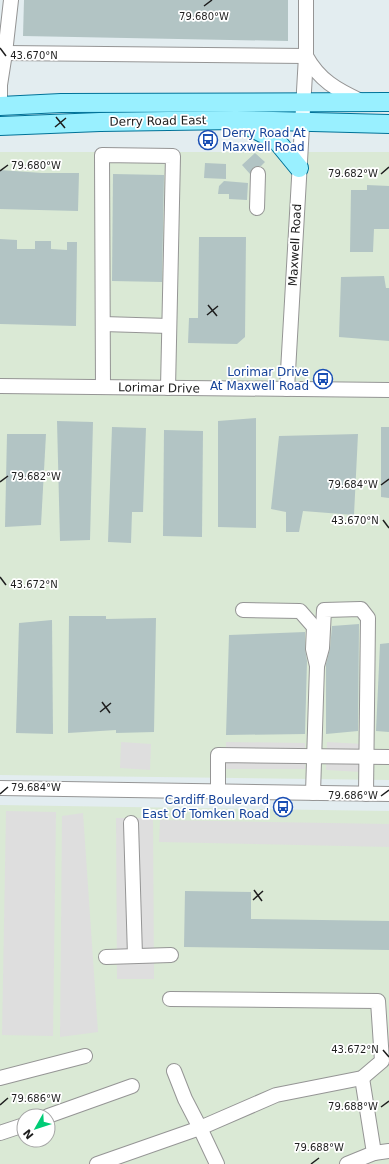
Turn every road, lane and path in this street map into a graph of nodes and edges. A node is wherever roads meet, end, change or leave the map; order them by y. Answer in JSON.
{"nodes":[{"id":1,"x":11,"y":0,"type":"edge"},
{"id":2,"x":306,"y":0,"type":"edge"},
{"id":3,"x":5,"y":53,"type":"junction"},
{"id":4,"x":306,"y":56,"type":"junction"},
{"id":5,"x":303,"y":102,"type":"junction"},
{"id":6,"x":361,"y":102,"type":"junction"},
{"id":7,"x":389,"y":102,"type":"edge"},
{"id":8,"x":0,"y":106,"type":"edge"},
{"id":9,"x":236,"y":120,"type":"junction"},
{"id":10,"x":302,"y":123,"type":"junction"},
{"id":11,"x":389,"y":124,"type":"edge"},
{"id":12,"x":0,"y":126,"type":"edge"},
{"id":13,"x":299,"y":168,"type":"junction"},
{"id":14,"x":258,"y":174,"type":"dead end"},
{"id":15,"x":257,"y":208,"type":"dead end"},
{"id":16,"x":103,"y":324,"type":"junction"},
{"id":17,"x":169,"y":326,"type":"junction"},
{"id":18,"x":0,"y":386,"type":"edge"},
{"id":19,"x":103,"y":387,"type":"junction"},
{"id":20,"x":168,"y":388,"type":"junction"},
{"id":21,"x":287,"y":389,"type":"junction"},
{"id":22,"x":389,"y":390,"type":"edge"},
{"id":23,"x":243,"y":610,"type":"dead end"},
{"id":24,"x":317,"y":666,"type":"junction"},
{"id":25,"x":314,"y":757,"type":"junction"},
{"id":26,"x":366,"y":757,"type":"junction"},
{"id":27,"x":389,"y":757,"type":"edge"},
{"id":28,"x":0,"y":788,"type":"edge"},
{"id":29,"x":218,"y":792,"type":"junction"},
{"id":30,"x":313,"y":793,"type":"junction"},
{"id":31,"x":366,"y":794,"type":"junction"},
{"id":32,"x":389,"y":794,"type":"edge"},
{"id":33,"x":131,"y":823,"type":"dead end"},
{"id":34,"x":171,"y":955,"type":"dead end"},
{"id":35,"x":135,"y":956,"type":"junction"},
{"id":36,"x":106,"y":957,"type":"dead end"},
{"id":37,"x":170,"y":999,"type":"dead end"},
{"id":38,"x":85,"y":1056,"type":"dead end"},
{"id":39,"x":174,"y":1072,"type":"dead end"},
{"id":40,"x":0,"y":1078,"type":"edge"},
{"id":41,"x":362,"y":1078,"type":"junction"},
{"id":42,"x":132,"y":1086,"type":"dead end"},
{"id":43,"x":56,"y":1113,"type":"edge"},
{"id":44,"x":16,"y":1128,"type":"edge"},
{"id":45,"x":200,"y":1128,"type":"junction"},
{"id":46,"x":0,"y":1133,"type":"edge"},
{"id":47,"x":389,"y":1151,"type":"edge"},
{"id":48,"x":374,"y":1153,"type":"junction"},
{"id":49,"x":97,"y":1164,"type":"edge"},
{"id":50,"x":217,"y":1164,"type":"edge"},
{"id":51,"x":347,"y":1164,"type":"edge"}],
"edges":[{"from":1,"to":3,"type":"street"},
{"from":2,"to":4,"type":"street","name":"Maxwell Road"},
{"from":3,"to":4,"type":"street"},
{"from":3,"to":8,"type":"street"},
{"from":4,"to":5,"type":"street","name":"Maxwell Road"},
{"from":4,"to":6,"type":"street"},
{"from":5,"to":6,"type":"main road","name":"Derry Road East"},
{"from":5,"to":8,"type":"main road","name":"Derry Road East"},
{"from":5,"to":10,"type":"street","name":"Maxwell Road"},
{"from":6,"to":7,"type":"main road","name":"Derry Road East"},
{"from":9,"to":10,"type":"main road","name":"Derry Road East"},
{"from":9,"to":12,"type":"main road","name":"Derry Road East"},
{"from":9,"to":13,"type":"main road"},
{"from":10,"to":11,"type":"main road","name":"Derry Road East"},
{"from":10,"to":13,"type":"street","name":"Maxwell Road"},
{"from":13,"to":21,"type":"street","name":"Maxwell Road"},
{"from":14,"to":15,"type":"street"},
{"from":16,"to":17,"type":"street"},
{"from":16,"to":17,"type":"street"},
{"from":16,"to":19,"type":"street"},
{"from":17,"to":20,"type":"street"},
{"from":18,"to":19,"type":"street","name":"Lorimar Drive"},
{"from":19,"to":20,"type":"street","name":"Lorimar Drive"},
{"from":20,"to":21,"type":"street","name":"Lorimar Drive"},
{"from":21,"to":22,"type":"street","name":"Lorimar Drive"},
{"from":23,"to":24,"type":"street"},
{"from":24,"to":25,"type":"street"},
{"from":24,"to":26,"type":"street"},
{"from":25,"to":26,"type":"street"},
{"from":25,"to":29,"type":"street"},
{"from":25,"to":30,"type":"street"},
{"from":26,"to":27,"type":"street"},
{"from":26,"to":31,"type":"street"},
{"from":28,"to":29,"type":"street"},
{"from":29,"to":30,"type":"street"},
{"from":30,"to":31,"type":"street"},
{"from":31,"to":32,"type":"street"},
{"from":33,"to":35,"type":"street"},
{"from":34,"to":35,"type":"street"},
{"from":35,"to":36,"type":"street"},
{"from":37,"to":41,"type":"street"},
{"from":38,"to":40,"type":"street"},
{"from":39,"to":45,"type":"street"},
{"from":41,"to":45,"type":"street"},
{"from":41,"to":48,"type":"street"},
{"from":42,"to":43,"type":"street"},
{"from":44,"to":46,"type":"street"},
{"from":45,"to":49,"type":"street"},
{"from":45,"to":50,"type":"street"},
{"from":47,"to":48,"type":"street"},
{"from":48,"to":51,"type":"street"}]}
